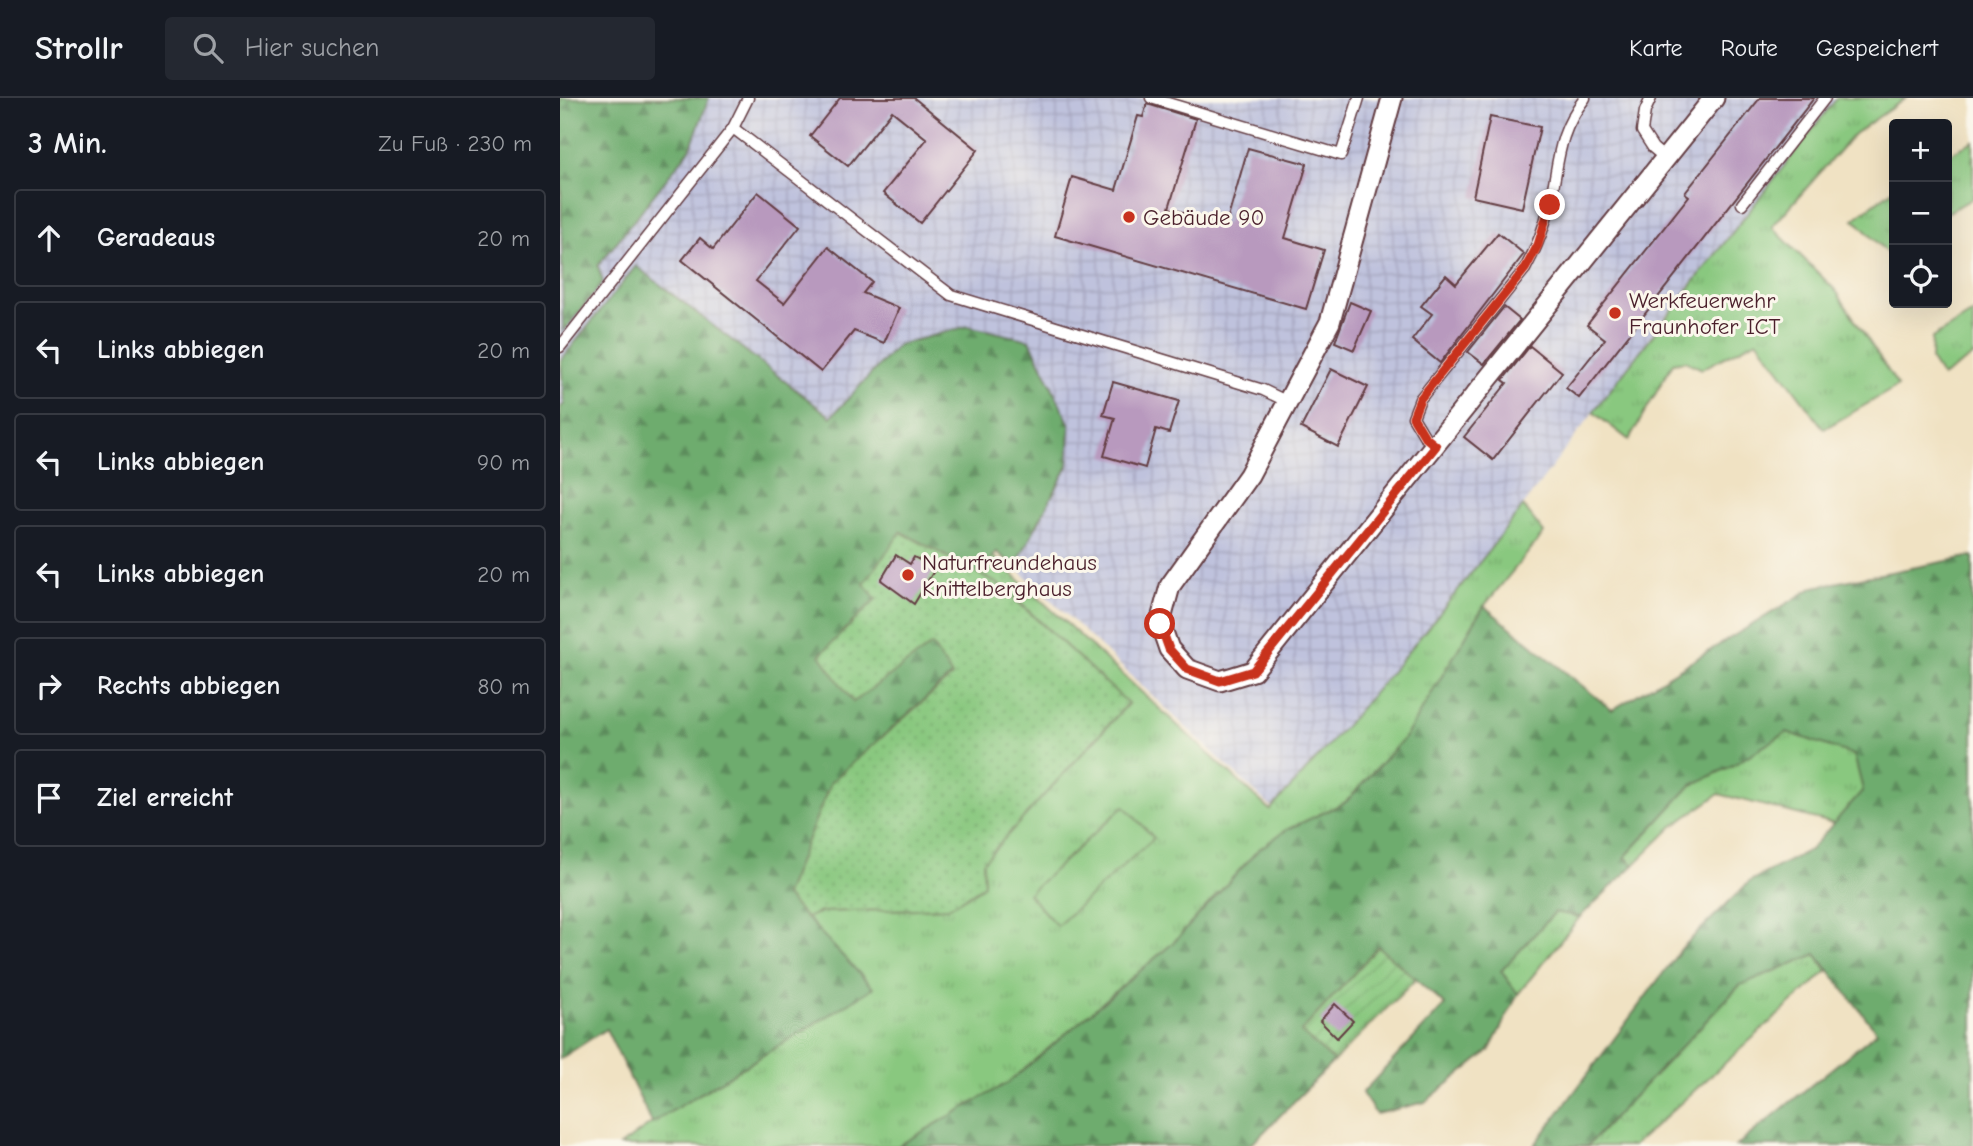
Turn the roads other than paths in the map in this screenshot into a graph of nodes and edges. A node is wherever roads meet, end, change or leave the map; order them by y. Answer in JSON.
{"nodes":[{"id":1,"x":748,"y":98,"type":"edge"},
{"id":2,"x":1151,"y":98,"type":"edge"},
{"id":3,"x":1359,"y":98,"type":"edge"},
{"id":4,"x":1392,"y":98,"type":"edge"},
{"id":5,"x":1585,"y":98,"type":"edge"},
{"id":6,"x":1651,"y":98,"type":"edge"},
{"id":7,"x":1714,"y":98,"type":"edge"},
{"id":8,"x":1825,"y":98,"type":"edge"},
{"id":9,"x":733,"y":128,"type":"junction"},
{"id":10,"x":1665,"y":158,"type":"junction"},
{"id":11,"x":1742,"y":204,"type":"dead end"},
{"id":12,"x":561,"y":345,"type":"edge"},
{"id":13,"x":1289,"y":403,"type":"junction"},
{"id":14,"x":1436,"y":446,"type":"junction"}],
"edges":[{"from":1,"to":9,"type":"lane"},
{"from":2,"to":3,"type":"lane"},
{"from":4,"to":13,"type":"street"},
{"from":5,"to":14,"type":"lane"},
{"from":6,"to":10,"type":"lane"},
{"from":7,"to":10,"type":"street"},
{"from":8,"to":11,"type":"lane"},
{"from":9,"to":12,"type":"lane"},
{"from":9,"to":13,"type":"lane"},
{"from":10,"to":14,"type":"street"},
{"from":13,"to":14,"type":"street"}]}
